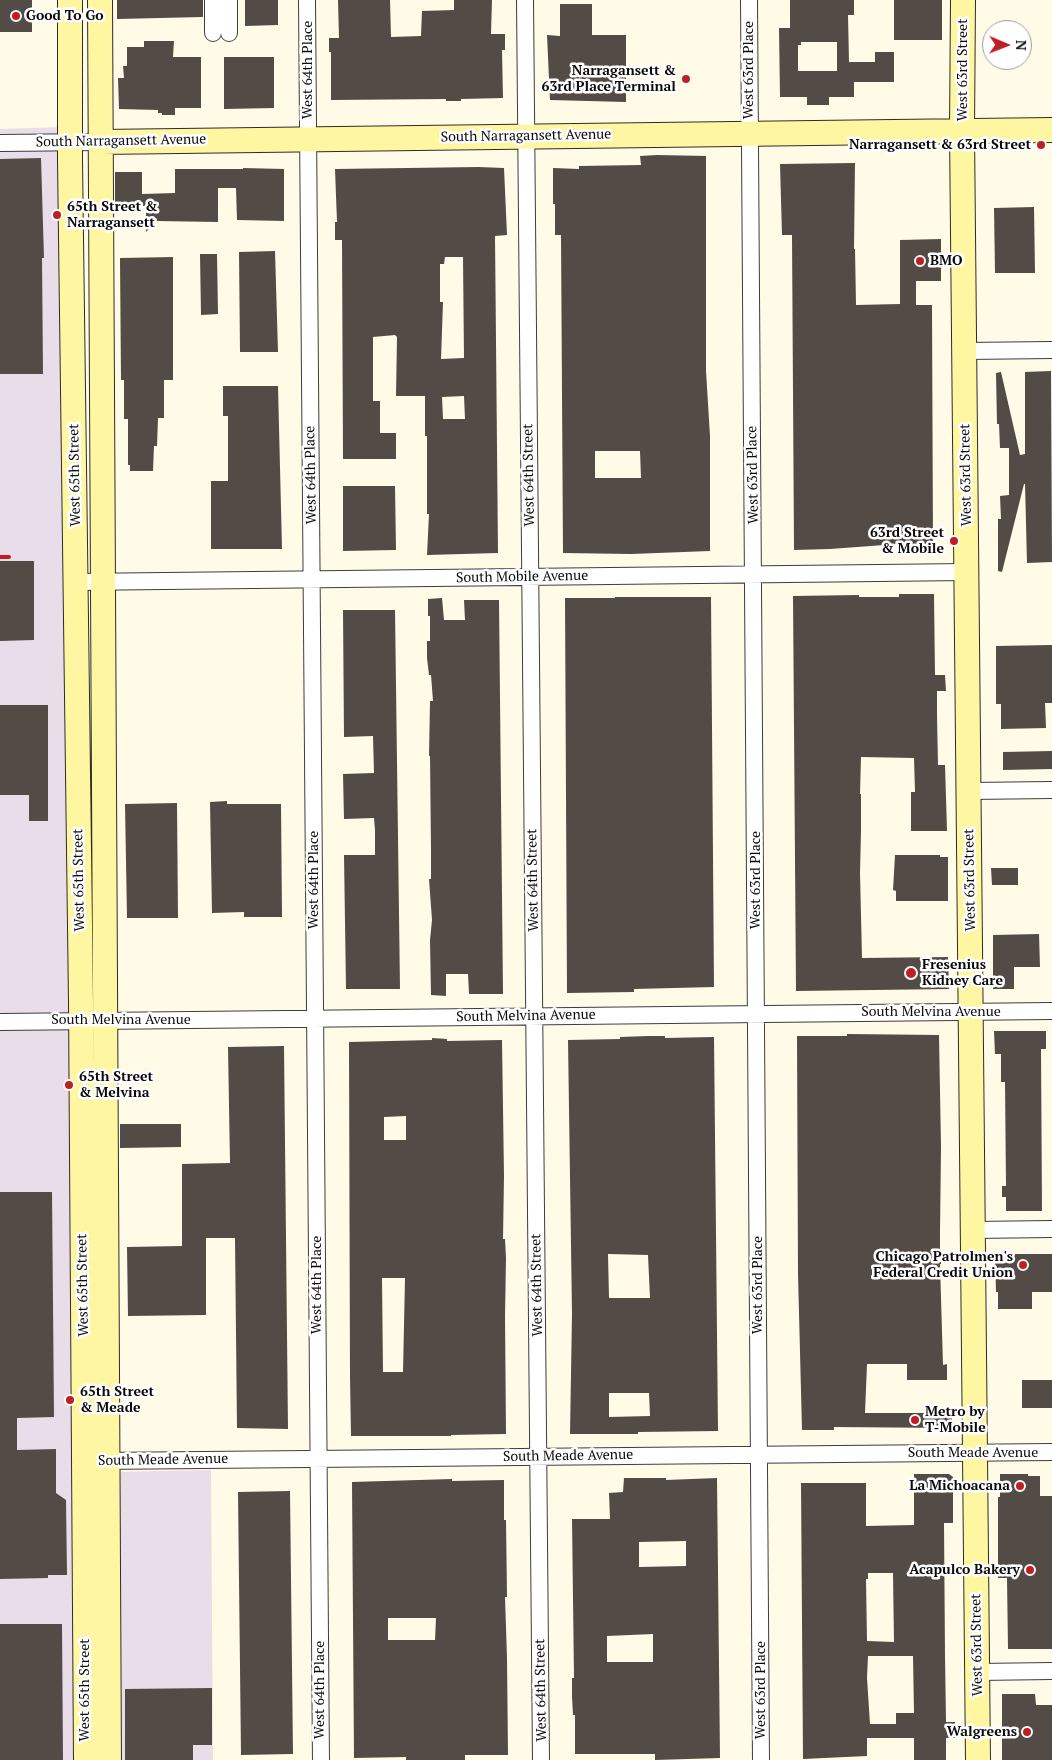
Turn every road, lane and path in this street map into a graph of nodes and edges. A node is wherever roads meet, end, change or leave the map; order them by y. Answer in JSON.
{"nodes":[{"id":1,"x":70,"y":0,"type":"edge"},
{"id":2,"x":100,"y":0,"type":"edge"},
{"id":3,"x":213,"y":0,"type":"edge"},
{"id":4,"x":229,"y":0,"type":"edge"},
{"id":5,"x":307,"y":0,"type":"edge"},
{"id":6,"x":525,"y":0,"type":"edge"},
{"id":7,"x":749,"y":0,"type":"edge"},
{"id":8,"x":963,"y":0,"type":"edge"},
{"id":9,"x":213,"y":33,"type":"dead end"},
{"id":10,"x":229,"y":33,"type":"dead end"},
{"id":11,"x":1052,"y":130,"type":"edge"},
{"id":12,"x":962,"y":131,"type":"junction"},
{"id":13,"x":749,"y":134,"type":"junction"},
{"id":14,"x":526,"y":136,"type":"junction"},
{"id":15,"x":308,"y":139,"type":"junction"},
{"id":16,"x":70,"y":142,"type":"junction"},
{"id":17,"x":100,"y":142,"type":"junction"},
{"id":18,"x":0,"y":143,"type":"edge"},
{"id":19,"x":1052,"y":350,"type":"edge"},
{"id":20,"x":965,"y":351,"type":"junction"},
{"id":21,"x":967,"y":572,"type":"junction"},
{"id":22,"x":754,"y":574,"type":"junction"},
{"id":23,"x":530,"y":577,"type":"junction"},
{"id":24,"x":311,"y":579,"type":"junction"},
{"id":25,"x":103,"y":581,"type":"junction"},
{"id":26,"x":76,"y":582,"type":"junction"},
{"id":27,"x":1052,"y":790,"type":"edge"},
{"id":28,"x":969,"y":791,"type":"junction"},
{"id":29,"x":1052,"y":1011,"type":"edge"},
{"id":30,"x":971,"y":1012,"type":"junction"},
{"id":31,"x":757,"y":1014,"type":"junction"},
{"id":32,"x":534,"y":1016,"type":"junction"},
{"id":33,"x":315,"y":1019,"type":"junction"},
{"id":34,"x":81,"y":1020,"type":"junction"},
{"id":35,"x":105,"y":1020,"type":"junction"},
{"id":36,"x":0,"y":1022,"type":"edge"},
{"id":37,"x":1052,"y":1229,"type":"edge"},
{"id":38,"x":973,"y":1230,"type":"junction"},
{"id":39,"x":1052,"y":1452,"type":"edge"},
{"id":40,"x":975,"y":1453,"type":"junction"},
{"id":41,"x":759,"y":1455,"type":"junction"},
{"id":42,"x":538,"y":1457,"type":"junction"},
{"id":43,"x":318,"y":1459,"type":"junction"},
{"id":44,"x":96,"y":1461,"type":"junction"},
{"id":45,"x":97,"y":1583,"type":"junction"},
{"id":46,"x":1052,"y":1671,"type":"edge"},
{"id":47,"x":977,"y":1672,"type":"junction"},
{"id":48,"x":86,"y":1760,"type":"edge"},
{"id":49,"x":109,"y":1760,"type":"edge"},
{"id":50,"x":321,"y":1760,"type":"edge"},
{"id":51,"x":541,"y":1760,"type":"edge"},
{"id":52,"x":761,"y":1760,"type":"edge"},
{"id":53,"x":978,"y":1760,"type":"edge"}],
"edges":[{"from":1,"to":16,"type":"street","name":"West 65th Street"},
{"from":2,"to":17,"type":"street","name":"West 65th Street"},
{"from":3,"to":9,"type":"street"},
{"from":4,"to":10,"type":"street"},
{"from":5,"to":15,"type":"street","name":"West 64th Place"},
{"from":6,"to":14,"type":"street","name":"West 64th Street"},
{"from":7,"to":13,"type":"street","name":"West 63rd Place"},
{"from":8,"to":12,"type":"street","name":"West 63rd Street"},
{"from":11,"to":12,"type":"street","name":"South Narragansett Avenue"},
{"from":12,"to":13,"type":"street","name":"South Narragansett Avenue"},
{"from":12,"to":20,"type":"street","name":"West 63rd Street"},
{"from":13,"to":14,"type":"street","name":"South Narragansett Avenue"},
{"from":13,"to":22,"type":"street","name":"West 63rd Place"},
{"from":14,"to":15,"type":"street","name":"South Narragansett Avenue"},
{"from":14,"to":23,"type":"street","name":"West 64th Street"},
{"from":15,"to":17,"type":"street","name":"South Narragansett Avenue"},
{"from":15,"to":24,"type":"street","name":"West 64th Place"},
{"from":16,"to":17,"type":"street","name":"South Narragansett Avenue"},
{"from":16,"to":18,"type":"street","name":"South Narragansett Avenue"},
{"from":16,"to":26,"type":"street","name":"West 65th Street"},
{"from":17,"to":25,"type":"street","name":"West 65th Street"},
{"from":19,"to":20,"type":"street"},
{"from":20,"to":21,"type":"street","name":"West 63rd Street"},
{"from":21,"to":22,"type":"street","name":"South Mobile Avenue"},
{"from":21,"to":28,"type":"street","name":"West 63rd Street"},
{"from":22,"to":23,"type":"street","name":"South Mobile Avenue"},
{"from":22,"to":31,"type":"street","name":"West 63rd Place"},
{"from":23,"to":24,"type":"street","name":"South Mobile Avenue"},
{"from":23,"to":32,"type":"street","name":"West 64th Street"},
{"from":24,"to":25,"type":"street","name":"South Mobile Avenue"},
{"from":24,"to":33,"type":"street","name":"West 64th Place"},
{"from":25,"to":26,"type":"street","name":"South Mobile Avenue"},
{"from":25,"to":35,"type":"street","name":"West 65th Street"},
{"from":26,"to":34,"type":"street","name":"West 65th Street"},
{"from":27,"to":28,"type":"street"},
{"from":28,"to":30,"type":"street","name":"West 63rd Street"},
{"from":29,"to":30,"type":"street","name":"South Melvina Avenue"},
{"from":30,"to":31,"type":"street","name":"South Melvina Avenue"},
{"from":30,"to":38,"type":"street","name":"West 63rd Street"},
{"from":31,"to":32,"type":"street","name":"South Melvina Avenue"},
{"from":31,"to":41,"type":"street","name":"West 63rd Place"},
{"from":32,"to":33,"type":"street","name":"South Melvina Avenue"},
{"from":32,"to":42,"type":"street","name":"West 64th Street"},
{"from":33,"to":35,"type":"street","name":"South Melvina Avenue"},
{"from":33,"to":43,"type":"street","name":"West 64th Place"},
{"from":34,"to":35,"type":"street","name":"South Melvina Avenue"},
{"from":34,"to":36,"type":"street","name":"South Melvina Avenue"},
{"from":34,"to":44,"type":"street","name":"West 65th Street"},
{"from":35,"to":44,"type":"street","name":"West 65th Street"},
{"from":37,"to":38,"type":"street"},
{"from":38,"to":40,"type":"street","name":"West 63rd Street"},
{"from":39,"to":40,"type":"street","name":"South Meade Avenue"},
{"from":40,"to":41,"type":"street","name":"South Meade Avenue"},
{"from":40,"to":47,"type":"street","name":"West 63rd Street"},
{"from":41,"to":42,"type":"street","name":"South Meade Avenue"},
{"from":41,"to":52,"type":"street","name":"West 63rd Place"},
{"from":42,"to":43,"type":"street","name":"South Meade Avenue"},
{"from":42,"to":51,"type":"street","name":"West 64th Street"},
{"from":43,"to":44,"type":"street","name":"South Meade Avenue"},
{"from":43,"to":50,"type":"street","name":"West 64th Place"},
{"from":44,"to":45,"type":"street","name":"West 65th Street"},
{"from":45,"to":48,"type":"street","name":"West 65th Street"},
{"from":45,"to":49,"type":"street","name":"West 65th Street"},
{"from":46,"to":47,"type":"street"},
{"from":47,"to":53,"type":"street","name":"West 63rd Street"}]}
